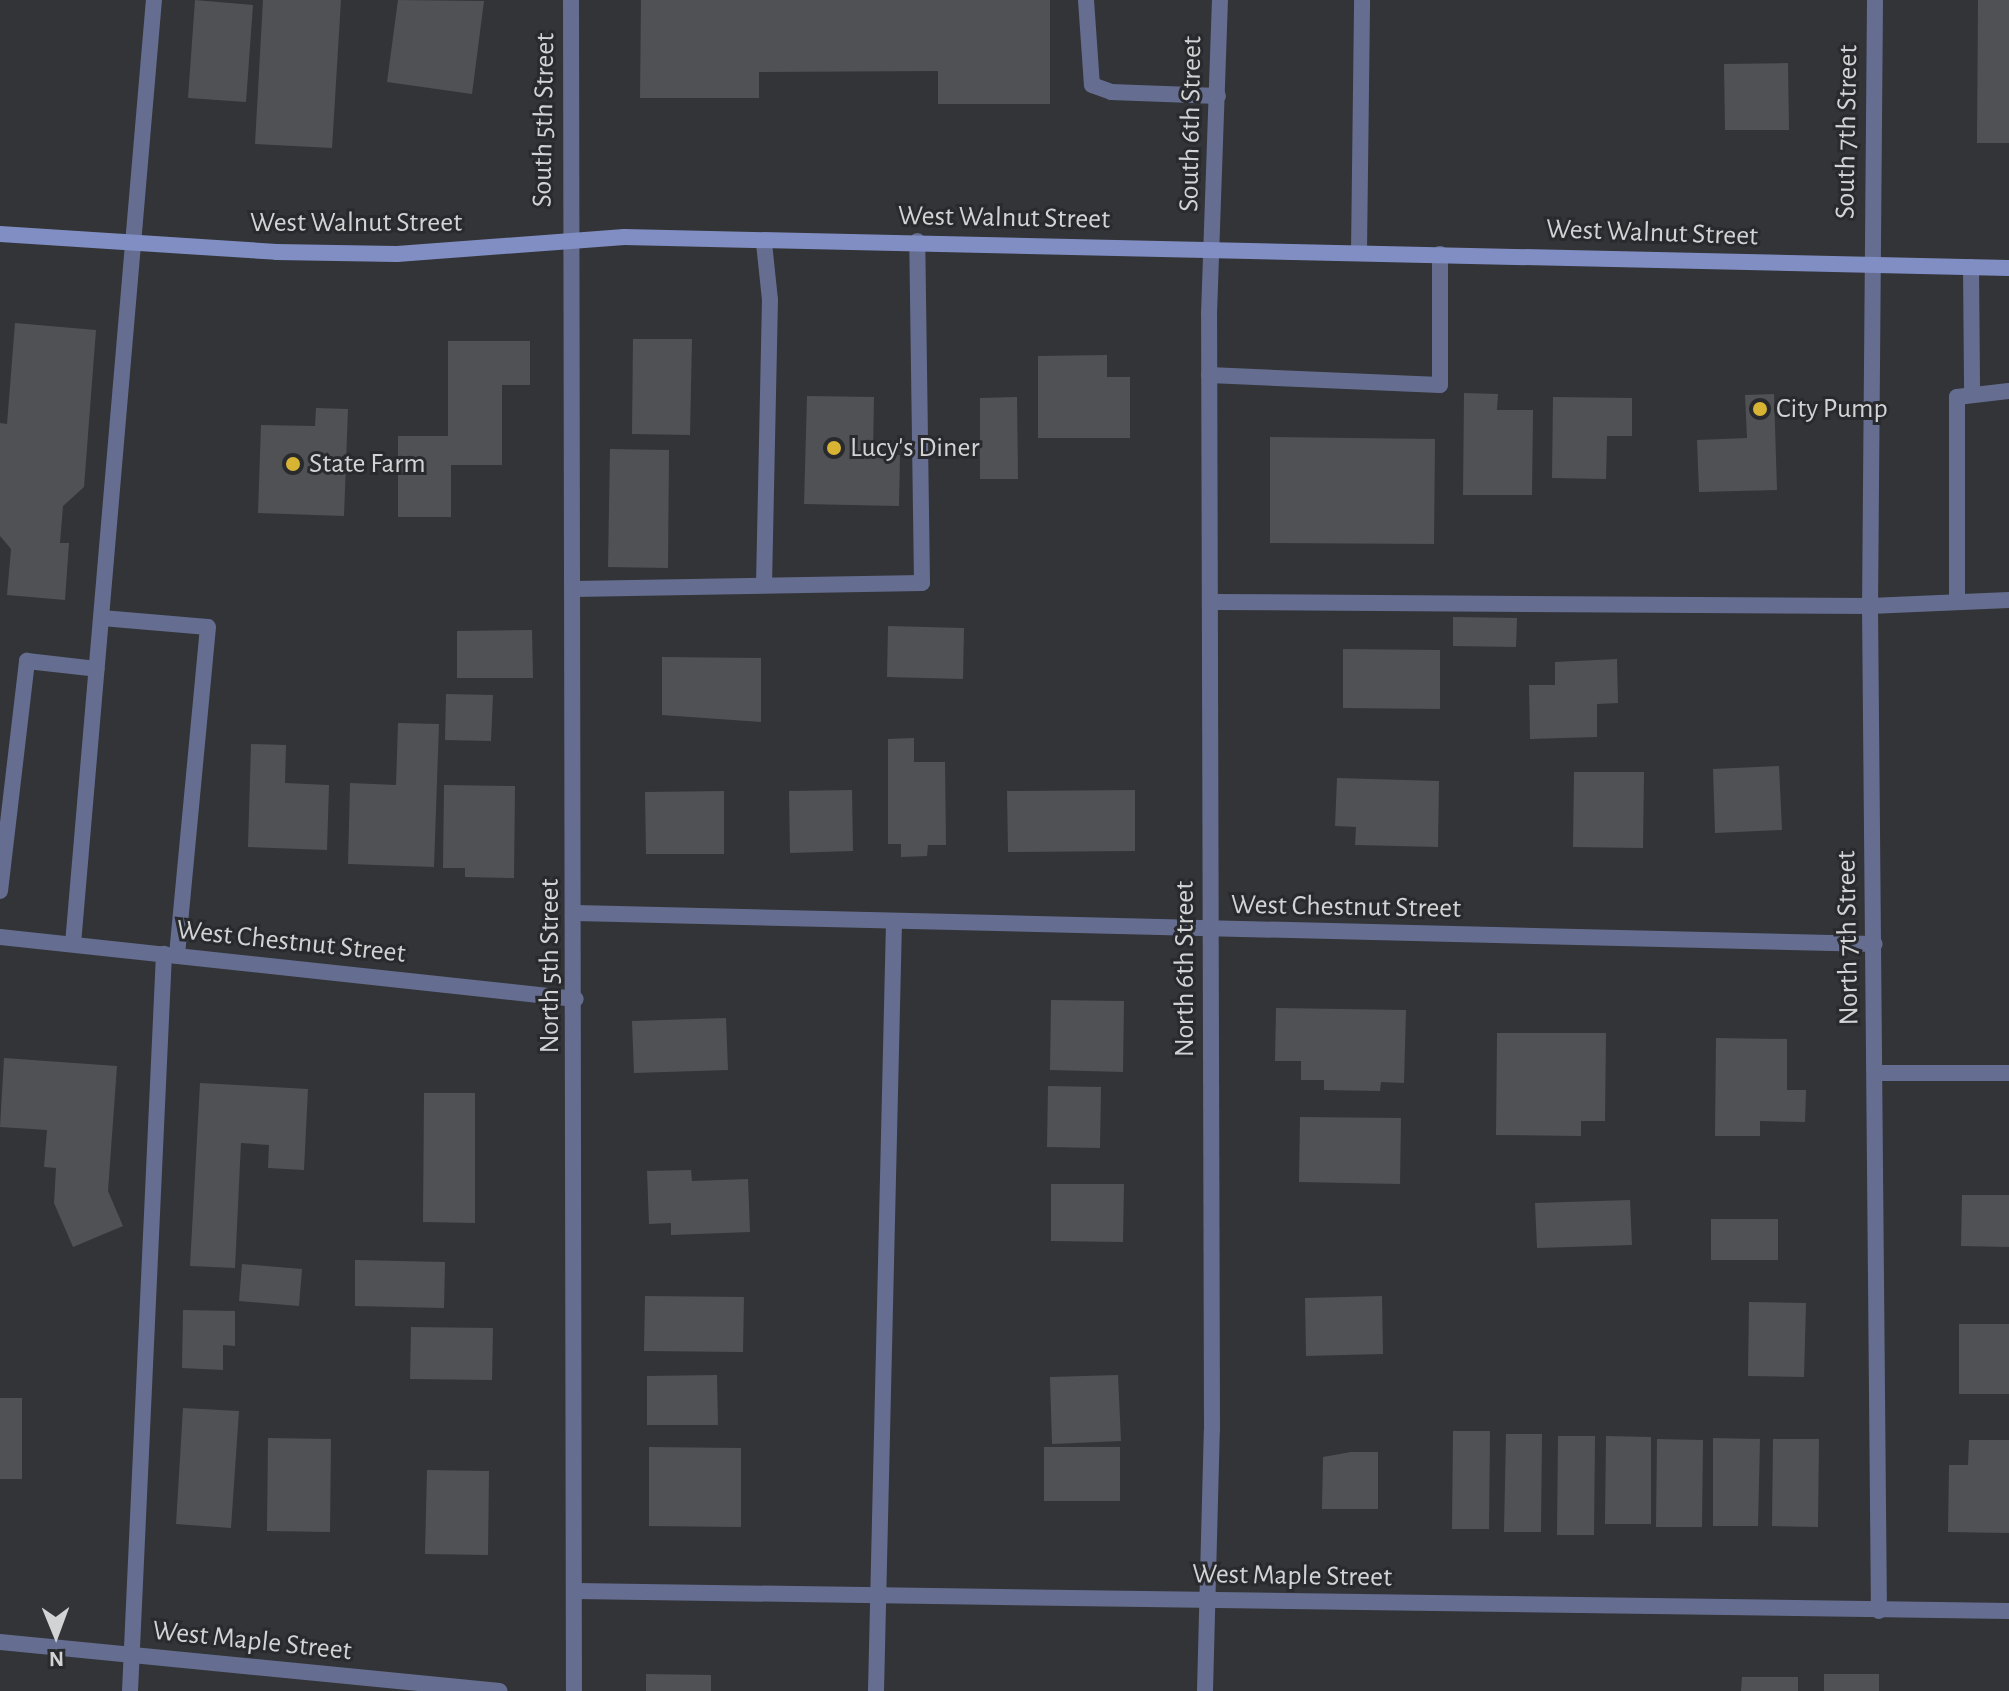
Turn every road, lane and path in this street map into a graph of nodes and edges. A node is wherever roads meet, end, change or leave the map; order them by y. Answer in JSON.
{"nodes":[{"id":1,"x":154,"y":0,"type":"edge"},
{"id":2,"x":571,"y":0,"type":"edge"},
{"id":3,"x":1086,"y":0,"type":"edge"},
{"id":4,"x":1220,"y":0,"type":"edge"},
{"id":5,"x":1362,"y":0,"type":"edge"},
{"id":6,"x":1875,"y":0,"type":"edge"},
{"id":7,"x":1218,"y":96,"type":"junction"},
{"id":8,"x":0,"y":234,"type":"edge"},
{"id":9,"x":569,"y":241,"type":"junction"},
{"id":10,"x":917,"y":241,"type":"junction"},
{"id":11,"x":136,"y":243,"type":"junction"},
{"id":12,"x":764,"y":243,"type":"junction"},
{"id":13,"x":1215,"y":248,"type":"junction"},
{"id":14,"x":1359,"y":252,"type":"junction"},
{"id":15,"x":1440,"y":254,"type":"junction"},
{"id":16,"x":1872,"y":265,"type":"junction"},
{"id":17,"x":1971,"y":267,"type":"junction"},
{"id":18,"x":2009,"y":268,"type":"edge"},
{"id":19,"x":1209,"y":375,"type":"junction"},
{"id":20,"x":1972,"y":391,"type":"junction"},
{"id":21,"x":2009,"y":391,"type":"edge"},
{"id":22,"x":764,"y":585,"type":"junction"},
{"id":23,"x":573,"y":589,"type":"junction"},
{"id":24,"x":2009,"y":600,"type":"edge"},
{"id":25,"x":1211,"y":602,"type":"junction"},
{"id":26,"x":1957,"y":602,"type":"junction"},
{"id":27,"x":1870,"y":606,"type":"junction"},
{"id":28,"x":102,"y":618,"type":"junction"},
{"id":29,"x":97,"y":669,"type":"junction"},
{"id":30,"x":0,"y":891,"type":"edge"},
{"id":31,"x":576,"y":913,"type":"junction"},
{"id":32,"x":894,"y":922,"type":"junction"},
{"id":33,"x":1211,"y":931,"type":"junction"},
{"id":34,"x":0,"y":937,"type":"edge"},
{"id":35,"x":73,"y":944,"type":"junction"},
{"id":36,"x":1875,"y":944,"type":"junction"},
{"id":37,"x":170,"y":955,"type":"junction"},
{"id":38,"x":576,"y":999,"type":"junction"},
{"id":39,"x":1875,"y":1073,"type":"junction"},
{"id":40,"x":2009,"y":1073,"type":"edge"},
{"id":41,"x":575,"y":1591,"type":"junction"},
{"id":42,"x":878,"y":1595,"type":"junction"},
{"id":43,"x":1206,"y":1601,"type":"junction"},
{"id":44,"x":1879,"y":1611,"type":"junction"},
{"id":45,"x":2009,"y":1611,"type":"edge"},
{"id":46,"x":0,"y":1642,"type":"edge"},
{"id":47,"x":131,"y":1655,"type":"junction"},
{"id":48,"x":130,"y":1691,"type":"edge"},
{"id":49,"x":500,"y":1691,"type":"edge"},
{"id":50,"x":574,"y":1691,"type":"edge"},
{"id":51,"x":876,"y":1691,"type":"edge"},
{"id":52,"x":1205,"y":1691,"type":"edge"}],
"edges":[{"from":1,"to":11,"type":"street"},
{"from":2,"to":9,"type":"street","name":"South 5th Street"},
{"from":3,"to":7,"type":"street"},
{"from":4,"to":7,"type":"street","name":"South 6th Street"},
{"from":5,"to":14,"type":"street"},
{"from":6,"to":16,"type":"street","name":"South 7th Street"},
{"from":7,"to":13,"type":"street","name":"South 6th Street"},
{"from":8,"to":11,"type":"main road","name":"West Walnut Street"},
{"from":9,"to":11,"type":"main road","name":"West Walnut Street"},
{"from":9,"to":12,"type":"main road","name":"West Walnut Street"},
{"from":9,"to":23,"type":"street","name":"North 5th Street"},
{"from":10,"to":12,"type":"main road","name":"West Walnut Street"},
{"from":10,"to":13,"type":"main road","name":"West Walnut Street"},
{"from":10,"to":22,"type":"street"},
{"from":11,"to":28,"type":"street"},
{"from":12,"to":22,"type":"street"},
{"from":13,"to":14,"type":"main road","name":"West Walnut Street"},
{"from":13,"to":19,"type":"street","name":"North 6th Street"},
{"from":14,"to":15,"type":"main road","name":"West Walnut Street"},
{"from":15,"to":16,"type":"main road","name":"West Walnut Street"},
{"from":15,"to":19,"type":"street"},
{"from":16,"to":17,"type":"main road","name":"West Walnut Street"},
{"from":16,"to":27,"type":"street","name":"North 7th Street"},
{"from":17,"to":18,"type":"main road","name":"West Walnut Street"},
{"from":17,"to":20,"type":"street"},
{"from":19,"to":25,"type":"street","name":"North 6th Street"},
{"from":20,"to":21,"type":"street"},
{"from":20,"to":26,"type":"street"},
{"from":22,"to":23,"type":"street"},
{"from":23,"to":31,"type":"street","name":"North 5th Street"},
{"from":24,"to":26,"type":"street"},
{"from":25,"to":27,"type":"street"},
{"from":25,"to":33,"type":"street","name":"North 6th Street"},
{"from":26,"to":27,"type":"street"},
{"from":27,"to":36,"type":"street","name":"North 7th Street"},
{"from":28,"to":29,"type":"street"},
{"from":28,"to":37,"type":"street"},
{"from":29,"to":30,"type":"street"},
{"from":29,"to":35,"type":"street"},
{"from":31,"to":32,"type":"street","name":"West Chestnut Street"},
{"from":31,"to":38,"type":"street","name":"North 5th Street"},
{"from":32,"to":33,"type":"street","name":"West Chestnut Street"},
{"from":32,"to":42,"type":"street"},
{"from":33,"to":36,"type":"street","name":"West Chestnut Street"},
{"from":33,"to":43,"type":"street","name":"North 6th Street"},
{"from":34,"to":35,"type":"street","name":"West Chestnut Street"},
{"from":35,"to":37,"type":"street","name":"West Chestnut Street"},
{"from":36,"to":39,"type":"street","name":"North 7th Street"},
{"from":37,"to":38,"type":"street","name":"West Chestnut Street"},
{"from":37,"to":47,"type":"street"},
{"from":38,"to":41,"type":"street","name":"North 5th Street"},
{"from":39,"to":40,"type":"street"},
{"from":39,"to":44,"type":"street","name":"North 7th Street"},
{"from":41,"to":42,"type":"street","name":"West Maple Street"},
{"from":41,"to":50,"type":"street","name":"North 5th Street"},
{"from":42,"to":43,"type":"street","name":"West Maple Street"},
{"from":42,"to":51,"type":"street"},
{"from":43,"to":44,"type":"street","name":"West Maple Street"},
{"from":43,"to":52,"type":"street","name":"North 6th Street"},
{"from":44,"to":45,"type":"street","name":"West Maple Street"},
{"from":46,"to":47,"type":"street","name":"West Maple Street"},
{"from":47,"to":48,"type":"street"},
{"from":47,"to":49,"type":"street","name":"West Maple Street"}]}
